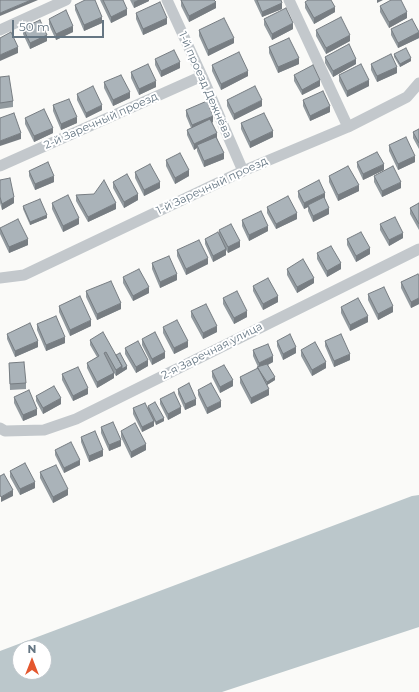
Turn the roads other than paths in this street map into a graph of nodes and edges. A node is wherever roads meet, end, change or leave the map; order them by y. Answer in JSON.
{"nodes":[{"id":1,"x":66,"y":0,"type":"edge"},
{"id":2,"x":167,"y":0,"type":"edge"},
{"id":3,"x":289,"y":0,"type":"edge"},
{"id":4,"x":0,"y":30,"type":"edge"},
{"id":5,"x":202,"y":76,"type":"junction"},
{"id":6,"x":419,"y":83,"type":"edge"},
{"id":7,"x":348,"y":127,"type":"junction"},
{"id":8,"x":0,"y":166,"type":"edge"},
{"id":9,"x":243,"y":171,"type":"junction"},
{"id":10,"x":419,"y":249,"type":"edge"},
{"id":11,"x":0,"y":278,"type":"edge"},
{"id":12,"x":0,"y":428,"type":"edge"}],
"edges":[{"from":1,"to":4,"type":"street"},
{"from":2,"to":5,"type":"street","name":"1-й проезд Дежнёва"},
{"from":3,"to":7,"type":"street"},
{"from":5,"to":8,"type":"street","name":"2-й Заречный проезд"},
{"from":5,"to":9,"type":"street","name":"1-й проезд Дежнёва"},
{"from":6,"to":7,"type":"street","name":"1-й Заречный проезд"},
{"from":7,"to":9,"type":"street","name":"1-й Заречный проезд"},
{"from":9,"to":11,"type":"street","name":"1-й Заречный проезд"},
{"from":10,"to":12,"type":"street","name":"2-я Заречная улица"}]}
